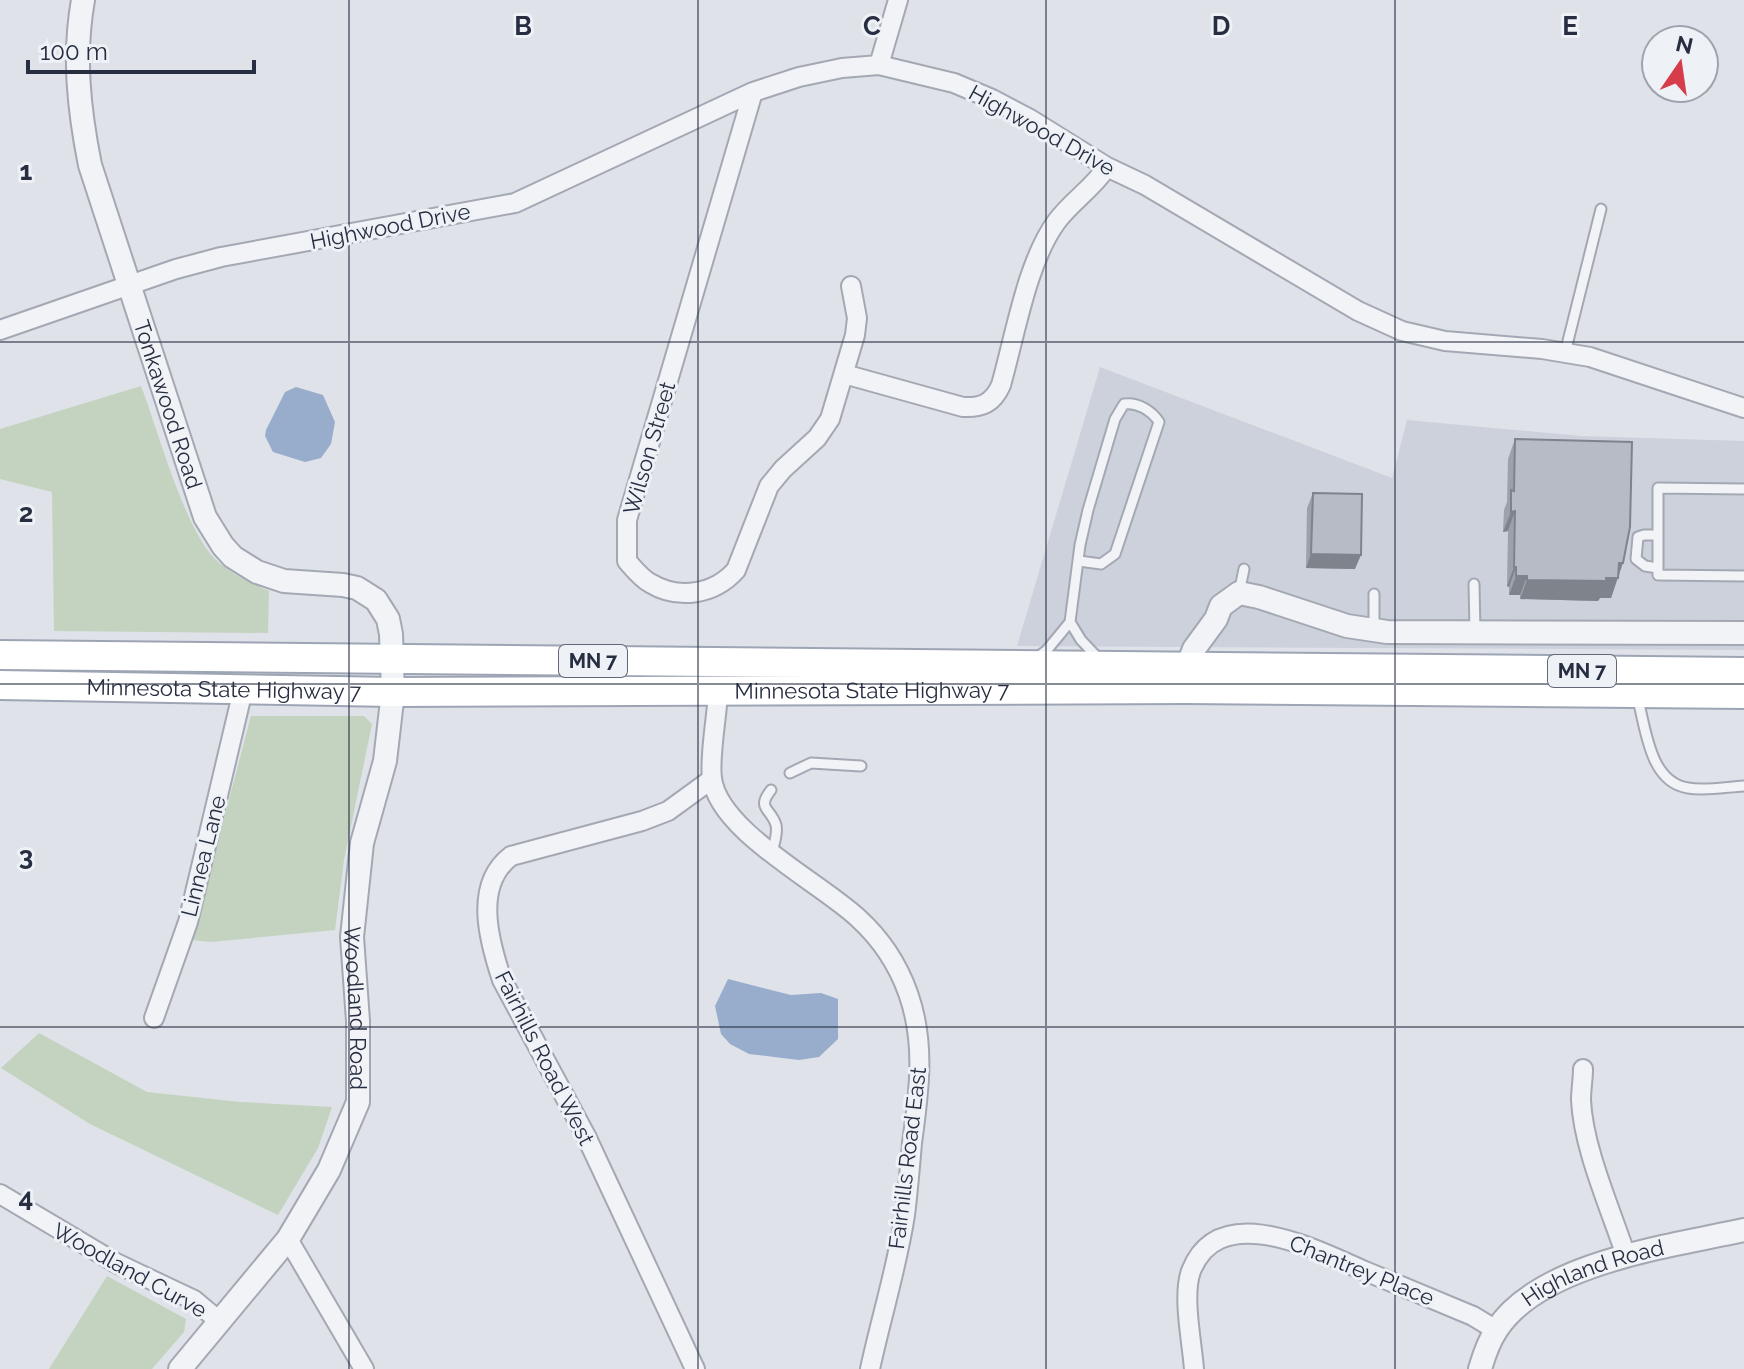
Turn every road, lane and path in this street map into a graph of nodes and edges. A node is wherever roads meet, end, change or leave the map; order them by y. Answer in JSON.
{"nodes":[{"id":1,"x":83,"y":0,"type":"edge"},
{"id":2,"x":898,"y":0,"type":"edge"},
{"id":3,"x":879,"y":65,"type":"junction"},
{"id":4,"x":753,"y":92,"type":"junction"},
{"id":5,"x":1107,"y":167,"type":"junction"},
{"id":6,"x":1601,"y":209,"type":"dead end"},
{"id":7,"x":128,"y":285,"type":"junction"},
{"id":8,"x":851,"y":286,"type":"dead end"},
{"id":9,"x":0,"y":330,"type":"edge"},
{"id":10,"x":1565,"y":353,"type":"junction"},
{"id":11,"x":844,"y":374,"type":"junction"},
{"id":12,"x":1744,"y":408,"type":"edge"},
{"id":13,"x":1744,"y":489,"type":"edge"},
{"id":14,"x":1658,"y":535,"type":"junction"},
{"id":15,"x":1079,"y":561,"type":"junction"},
{"id":16,"x":1658,"y":568,"type":"junction"},
{"id":17,"x":1244,"y":569,"type":"dead end"},
{"id":18,"x":1744,"y":576,"type":"edge"},
{"id":19,"x":1474,"y":584,"type":"dead end"},
{"id":20,"x":1239,"y":593,"type":"junction"},
{"id":21,"x":1374,"y":594,"type":"dead end"},
{"id":22,"x":1070,"y":622,"type":"junction"},
{"id":23,"x":1374,"y":630,"type":"junction"},
{"id":24,"x":1475,"y":632,"type":"junction"},
{"id":25,"x":1744,"y":633,"type":"edge"},
{"id":26,"x":0,"y":655,"type":"edge"},
{"id":27,"x":393,"y":658,"type":"junction"},
{"id":28,"x":1026,"y":666,"type":"junction"},
{"id":29,"x":1106,"y":666,"type":"junction"},
{"id":30,"x":1187,"y":667,"type":"junction"},
{"id":31,"x":1744,"y":672,"type":"edge"},
{"id":32,"x":0,"y":685,"type":"edge"},
{"id":33,"x":243,"y":690,"type":"junction"},
{"id":34,"x":393,"y":692,"type":"junction"},
{"id":35,"x":718,"y":693,"type":"junction"},
{"id":36,"x":1636,"y":693,"type":"junction"},
{"id":37,"x":1744,"y":694,"type":"edge"},
{"id":38,"x":861,"y":766,"type":"dead end"},
{"id":39,"x":790,"y":773,"type":"dead end"},
{"id":40,"x":712,"y":779,"type":"junction"},
{"id":41,"x":1744,"y":786,"type":"edge"},
{"id":42,"x":771,"y":790,"type":"dead end"},
{"id":43,"x":772,"y":852,"type":"junction"},
{"id":44,"x":154,"y":1018,"type":"dead end"},
{"id":45,"x":1583,"y":1069,"type":"dead end"},
{"id":46,"x":0,"y":1194,"type":"edge"},
{"id":47,"x":1744,"y":1230,"type":"edge"},
{"id":48,"x":288,"y":1239,"type":"junction"},
{"id":49,"x":1626,"y":1256,"type":"junction"},
{"id":50,"x":219,"y":1321,"type":"junction"},
{"id":51,"x":1496,"y":1330,"type":"junction"},
{"id":52,"x":180,"y":1369,"type":"edge"},
{"id":53,"x":364,"y":1369,"type":"edge"},
{"id":54,"x":695,"y":1369,"type":"edge"},
{"id":55,"x":870,"y":1369,"type":"edge"},
{"id":56,"x":1194,"y":1369,"type":"edge"},
{"id":57,"x":1480,"y":1369,"type":"edge"}],
"edges":[{"from":1,"to":7,"type":"street","name":"Tonkawood Road"},
{"from":2,"to":3,"type":"street"},
{"from":3,"to":4,"type":"street","name":"Highwood Drive"},
{"from":3,"to":5,"type":"street","name":"Highwood Drive"},
{"from":4,"to":7,"type":"street","name":"Highwood Drive"},
{"from":4,"to":11,"type":"street","name":"Wilson Street"},
{"from":5,"to":10,"type":"street","name":"Highwood Drive"},
{"from":5,"to":11,"type":"street"},
{"from":6,"to":10,"type":"lane"},
{"from":7,"to":9,"type":"street","name":"Highwood Drive"},
{"from":7,"to":27,"type":"street","name":"Tonkawood Road"},
{"from":8,"to":11,"type":"street","name":"Wilson Street"},
{"from":10,"to":12,"type":"street","name":"Highwood Drive"},
{"from":13,"to":14,"type":"lane"},
{"from":14,"to":16,"type":"lane"},
{"from":14,"to":16,"type":"lane"},
{"from":15,"to":15,"type":"lane"},
{"from":15,"to":22,"type":"lane"},
{"from":16,"to":18,"type":"lane"},
{"from":17,"to":20,"type":"lane"},
{"from":19,"to":24,"type":"lane"},
{"from":20,"to":23,"type":"street"},
{"from":20,"to":30,"type":"street"},
{"from":21,"to":23,"type":"lane"},
{"from":22,"to":28,"type":"lane"},
{"from":22,"to":29,"type":"lane"},
{"from":23,"to":24,"type":"street"},
{"from":24,"to":25,"type":"street"},
{"from":26,"to":27,"type":"main road","name":"Minnesota State Highway 7","number":"MN 7"},
{"from":27,"to":28,"type":"main road","name":"Minnesota State Highway 7","number":"MN 7"},
{"from":27,"to":34,"type":"street","name":"Tonkawood Road"},
{"from":28,"to":29,"type":"main road","name":"Minnesota State Highway 7","number":"MN 7"},
{"from":29,"to":30,"type":"main road","name":"Minnesota State Highway 7","number":"MN 7"},
{"from":30,"to":31,"type":"main road","name":"Minnesota State Highway 7","number":"MN 7"},
{"from":32,"to":33,"type":"main road","name":"Minnesota State Highway 7","number":"MN 7"},
{"from":33,"to":34,"type":"main road","name":"Minnesota State Highway 7","number":"MN 7"},
{"from":33,"to":44,"type":"street","name":"Linnea Lane"},
{"from":34,"to":35,"type":"main road","name":"Minnesota State Highway 7","number":"MN 7"},
{"from":34,"to":48,"type":"street","name":"Woodland Road"},
{"from":35,"to":36,"type":"main road","name":"Minnesota State Highway 7","number":"MN 7"},
{"from":35,"to":40,"type":"street"},
{"from":36,"to":37,"type":"main road","name":"Minnesota State Highway 7","number":"MN 7"},
{"from":36,"to":41,"type":"lane"},
{"from":38,"to":39,"type":"lane"},
{"from":40,"to":43,"type":"street","name":"Fairhills Road East"},
{"from":40,"to":54,"type":"street","name":"Fairhills Road West"},
{"from":42,"to":43,"type":"lane"},
{"from":43,"to":55,"type":"street","name":"Fairhills Road East"},
{"from":45,"to":49,"type":"street"},
{"from":46,"to":50,"type":"street","name":"Woodland Curve"},
{"from":47,"to":49,"type":"street","name":"Highland Road"},
{"from":48,"to":50,"type":"street","name":"Woodland Road"},
{"from":48,"to":53,"type":"street"},
{"from":49,"to":51,"type":"street","name":"Highland Road"},
{"from":50,"to":52,"type":"street","name":"Woodland Road"},
{"from":51,"to":56,"type":"street","name":"Chantrey Place"},
{"from":51,"to":57,"type":"street","name":"Highland Road"}]}
